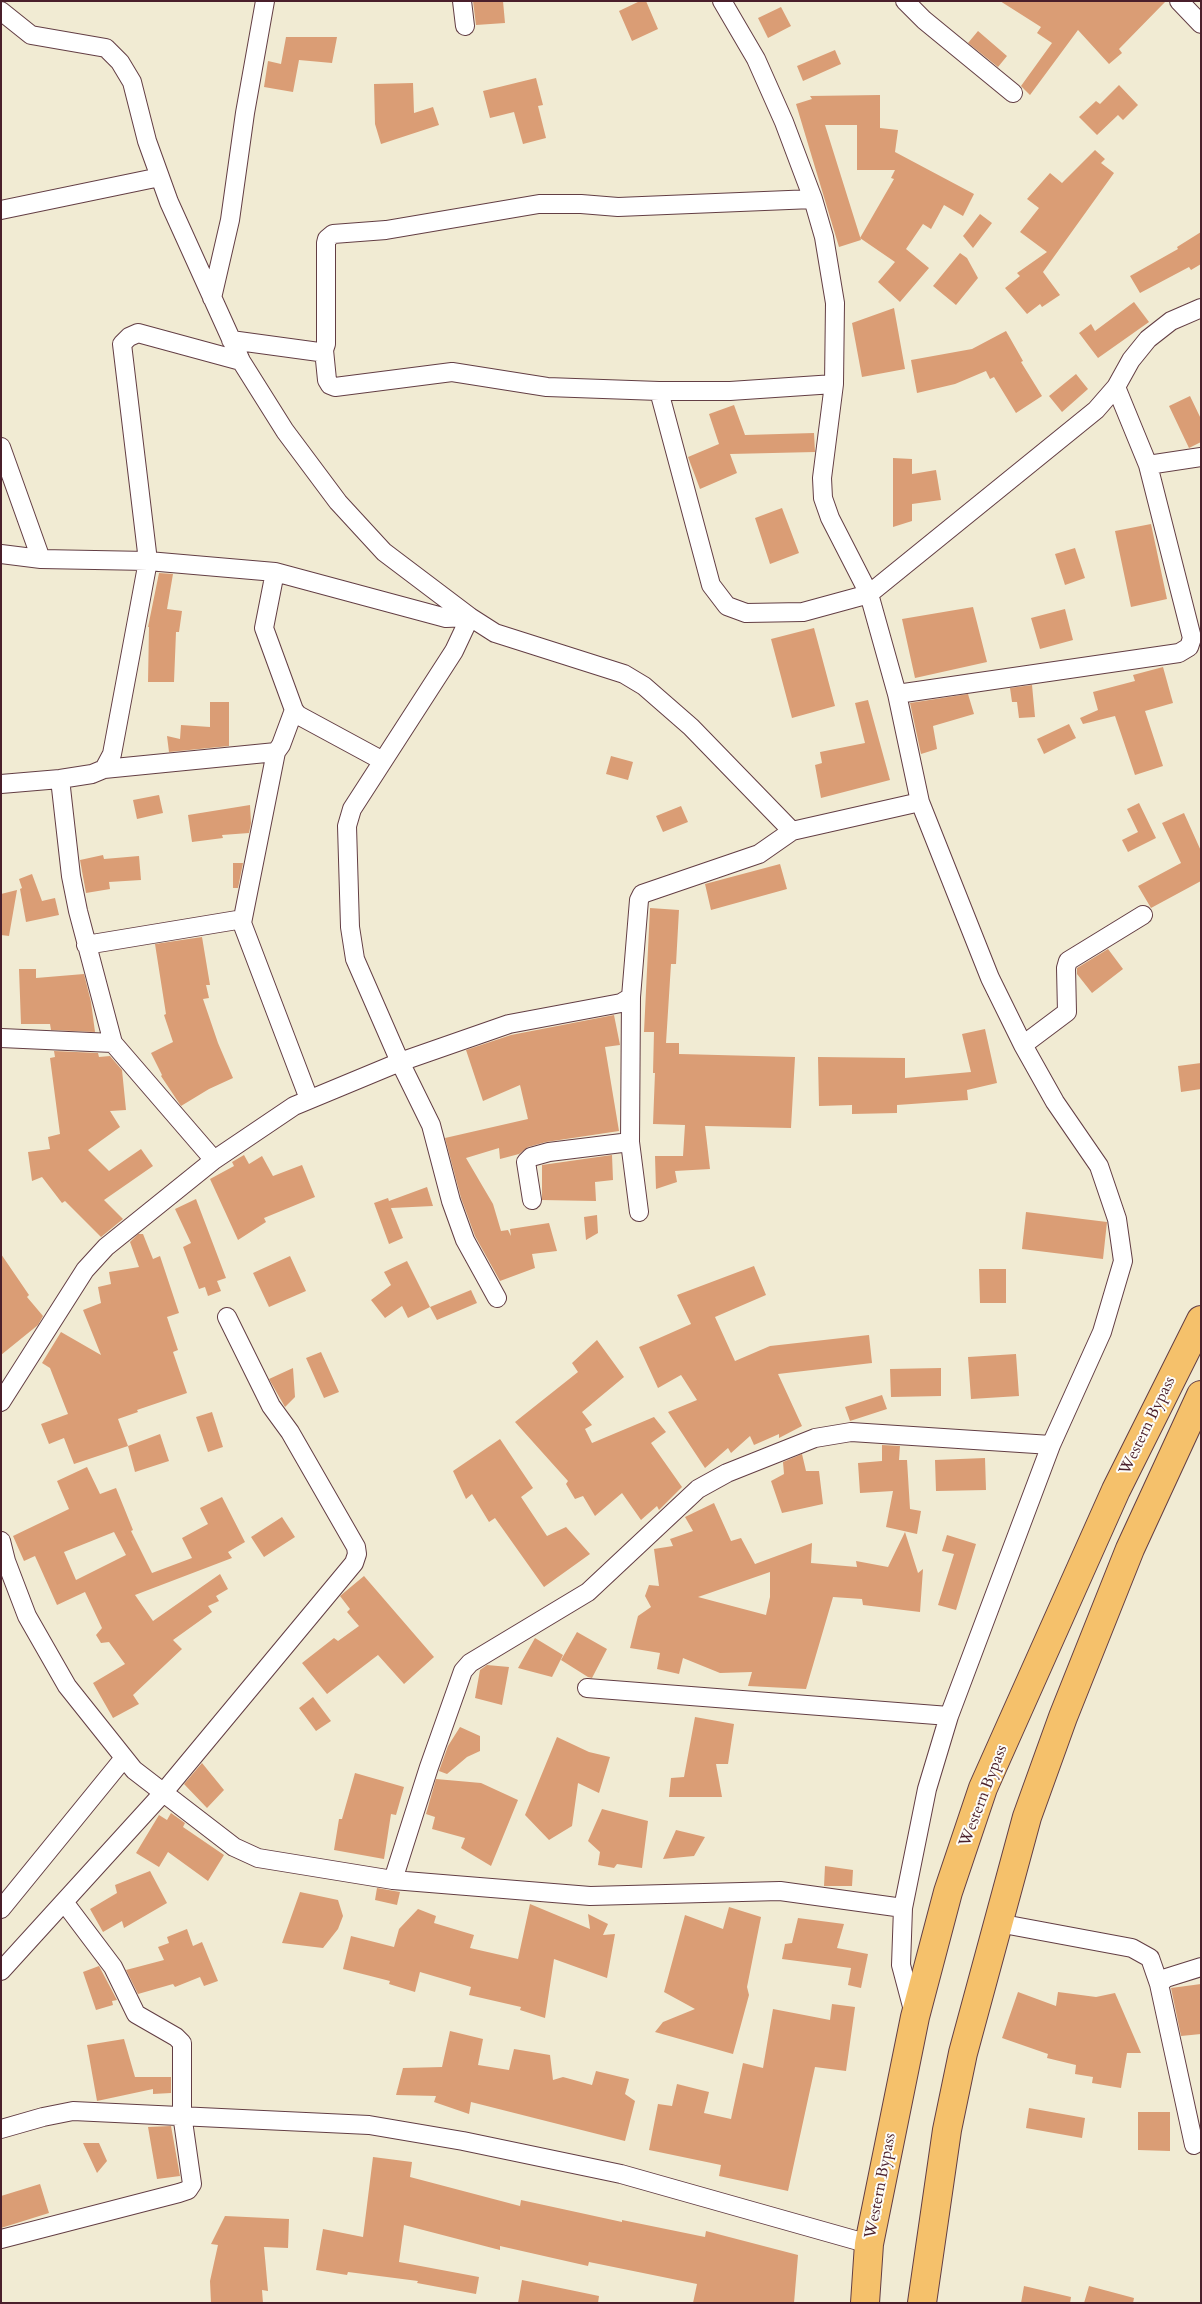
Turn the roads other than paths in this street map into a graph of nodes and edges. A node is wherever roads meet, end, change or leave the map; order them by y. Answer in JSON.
{"nodes":[{"id":1,"x":265,"y":1,"type":"edge"},
{"id":2,"x":462,"y":1,"type":"edge"},
{"id":3,"x":722,"y":1,"type":"edge"},
{"id":4,"x":905,"y":1,"type":"edge"},
{"id":5,"x":1179,"y":1,"type":"edge"},
{"id":6,"x":1,"y":11,"type":"edge"},
{"id":7,"x":1201,"y":24,"type":"edge"},
{"id":8,"x":465,"y":26,"type":"dead end"},
{"id":9,"x":1014,"y":93,"type":"dead end"},
{"id":10,"x":160,"y":177,"type":"junction"},
{"id":11,"x":813,"y":200,"type":"junction"},
{"id":12,"x":1,"y":210,"type":"edge"},
{"id":13,"x":212,"y":298,"type":"junction"},
{"id":14,"x":1201,"y":308,"type":"edge"},
{"id":15,"x":231,"y":340,"type":"junction"},
{"id":16,"x":324,"y":350,"type":"junction"},
{"id":17,"x":241,"y":361,"type":"junction"},
{"id":18,"x":834,"y":384,"type":"junction"},
{"id":19,"x":1116,"y":387,"type":"junction"},
{"id":20,"x":659,"y":391,"type":"junction"},
{"id":21,"x":1,"y":447,"type":"edge"},
{"id":22,"x":1201,"y":457,"type":"edge"},
{"id":23,"x":1148,"y":465,"type":"junction"},
{"id":24,"x":1,"y":554,"type":"edge"},
{"id":25,"x":41,"y":559,"type":"junction"},
{"id":26,"x":148,"y":561,"type":"junction"},
{"id":27,"x":275,"y":572,"type":"junction"},
{"id":28,"x":869,"y":594,"type":"junction"},
{"id":29,"x":470,"y":617,"type":"junction"},
{"id":30,"x":1195,"y":647,"type":"edge"},
{"id":31,"x":897,"y":694,"type":"junction"},
{"id":32,"x":294,"y":710,"type":"junction"},
{"id":33,"x":276,"y":752,"type":"junction"},
{"id":34,"x":383,"y":761,"type":"junction"},
{"id":35,"x":104,"y":769,"type":"junction"},
{"id":36,"x":60,"y":779,"type":"junction"},
{"id":37,"x":1,"y":784,"type":"edge"},
{"id":38,"x":920,"y":802,"type":"junction"},
{"id":39,"x":792,"y":832,"type":"junction"},
{"id":40,"x":1143,"y":915,"type":"dead end"},
{"id":41,"x":242,"y":923,"type":"junction"},
{"id":42,"x":86,"y":945,"type":"junction"},
{"id":43,"x":631,"y":997,"type":"junction"},
{"id":44,"x":1,"y":1038,"type":"edge"},
{"id":45,"x":113,"y":1043,"type":"junction"},
{"id":46,"x":1023,"y":1046,"type":"junction"},
{"id":47,"x":400,"y":1062,"type":"junction"},
{"id":48,"x":309,"y":1099,"type":"junction"},
{"id":49,"x":630,"y":1142,"type":"junction"},
{"id":50,"x":214,"y":1160,"type":"junction"},
{"id":51,"x":532,"y":1200,"type":"dead end"},
{"id":52,"x":639,"y":1212,"type":"dead end"},
{"id":53,"x":497,"y":1298,"type":"dead end"},
{"id":54,"x":228,"y":1317,"type":"dead end"},
{"id":55,"x":1201,"y":1320,"type":"edge"},
{"id":56,"x":1201,"y":1396,"type":"edge"},
{"id":57,"x":1,"y":1402,"type":"edge"},
{"id":58,"x":1051,"y":1445,"type":"junction"},
{"id":59,"x":1,"y":1541,"type":"edge"},
{"id":60,"x":587,"y":1688,"type":"dead end"},
{"id":61,"x":949,"y":1716,"type":"junction"},
{"id":62,"x":124,"y":1758,"type":"junction"},
{"id":63,"x":163,"y":1793,"type":"junction"},
{"id":64,"x":393,"y":1880,"type":"junction"},
{"id":65,"x":64,"y":1902,"type":"junction"},
{"id":66,"x":902,"y":1908,"type":"junction"},
{"id":67,"x":1,"y":1909,"type":"edge"},
{"id":68,"x":998,"y":1923,"type":"junction"},
{"id":69,"x":1201,"y":1967,"type":"edge"},
{"id":70,"x":1,"y":1971,"type":"edge"},
{"id":71,"x":1159,"y":1984,"type":"junction"},
{"id":72,"x":915,"y":2017,"type":"junction"},
{"id":73,"x":182,"y":2114,"type":"junction"},
{"id":74,"x":1,"y":2129,"type":"edge"},
{"id":75,"x":1194,"y":2145,"type":"dead end"},
{"id":76,"x":1,"y":2239,"type":"edge"},
{"id":77,"x":869,"y":2244,"type":"junction"},
{"id":78,"x":865,"y":2303,"type":"edge"},
{"id":79,"x":922,"y":2303,"type":"edge"}],
"edges":[{"from":1,"to":13,"type":"street"},
{"from":2,"to":8,"type":"street"},
{"from":3,"to":11,"type":"street"},
{"from":4,"to":9,"type":"street"},
{"from":5,"to":7,"type":"street"},
{"from":6,"to":10,"type":"street"},
{"from":10,"to":12,"type":"street"},
{"from":10,"to":13,"type":"street"},
{"from":11,"to":16,"type":"street"},
{"from":11,"to":18,"type":"street"},
{"from":13,"to":15,"type":"street"},
{"from":14,"to":19,"type":"street"},
{"from":15,"to":16,"type":"street"},
{"from":15,"to":17,"type":"street"},
{"from":16,"to":20,"type":"street"},
{"from":17,"to":26,"type":"street"},
{"from":17,"to":29,"type":"street"},
{"from":18,"to":20,"type":"street"},
{"from":18,"to":28,"type":"street"},
{"from":19,"to":23,"type":"street"},
{"from":19,"to":28,"type":"street"},
{"from":20,"to":28,"type":"street"},
{"from":21,"to":25,"type":"street"},
{"from":22,"to":23,"type":"street"},
{"from":23,"to":30,"type":"street"},
{"from":24,"to":25,"type":"street"},
{"from":25,"to":26,"type":"street"},
{"from":26,"to":27,"type":"street"},
{"from":26,"to":35,"type":"street"},
{"from":27,"to":29,"type":"street"},
{"from":27,"to":32,"type":"street"},
{"from":28,"to":31,"type":"street"},
{"from":29,"to":34,"type":"street"},
{"from":29,"to":39,"type":"street"},
{"from":30,"to":31,"type":"street"},
{"from":31,"to":38,"type":"street"},
{"from":32,"to":33,"type":"street"},
{"from":32,"to":34,"type":"street"},
{"from":33,"to":35,"type":"street"},
{"from":33,"to":41,"type":"street"},
{"from":34,"to":47,"type":"street"},
{"from":35,"to":36,"type":"street"},
{"from":36,"to":37,"type":"street"},
{"from":36,"to":42,"type":"street"},
{"from":38,"to":39,"type":"street"},
{"from":38,"to":46,"type":"street"},
{"from":39,"to":43,"type":"street"},
{"from":40,"to":46,"type":"street"},
{"from":41,"to":42,"type":"street"},
{"from":41,"to":48,"type":"street"},
{"from":42,"to":45,"type":"street"},
{"from":43,"to":47,"type":"street"},
{"from":43,"to":49,"type":"street"},
{"from":44,"to":45,"type":"street"},
{"from":45,"to":50,"type":"street"},
{"from":46,"to":58,"type":"street"},
{"from":47,"to":48,"type":"street"},
{"from":47,"to":53,"type":"street"},
{"from":48,"to":50,"type":"street"},
{"from":49,"to":51,"type":"street"},
{"from":49,"to":52,"type":"street"},
{"from":50,"to":57,"type":"street"},
{"from":54,"to":63,"type":"street"},
{"from":55,"to":72,"type":"main road","name":"Western Bypass"},
{"from":56,"to":68,"type":"main road"},
{"from":58,"to":61,"type":"street"},
{"from":58,"to":64,"type":"street"},
{"from":59,"to":62,"type":"street"},
{"from":60,"to":61,"type":"street"},
{"from":61,"to":66,"type":"street"},
{"from":62,"to":63,"type":"street"},
{"from":62,"to":67,"type":"street"},
{"from":63,"to":64,"type":"street"},
{"from":63,"to":65,"type":"street"},
{"from":64,"to":66,"type":"street"},
{"from":65,"to":70,"type":"street"},
{"from":65,"to":73,"type":"street"},
{"from":66,"to":72,"type":"street"},
{"from":68,"to":71,"type":"street"},
{"from":68,"to":79,"type":"main road"},
{"from":69,"to":71,"type":"street"},
{"from":71,"to":75,"type":"street"},
{"from":72,"to":77,"type":"main road","name":"Western Bypass"},
{"from":73,"to":74,"type":"street"},
{"from":73,"to":76,"type":"street"},
{"from":73,"to":77,"type":"street"},
{"from":77,"to":78,"type":"main road","name":"Western Bypass"}]}
